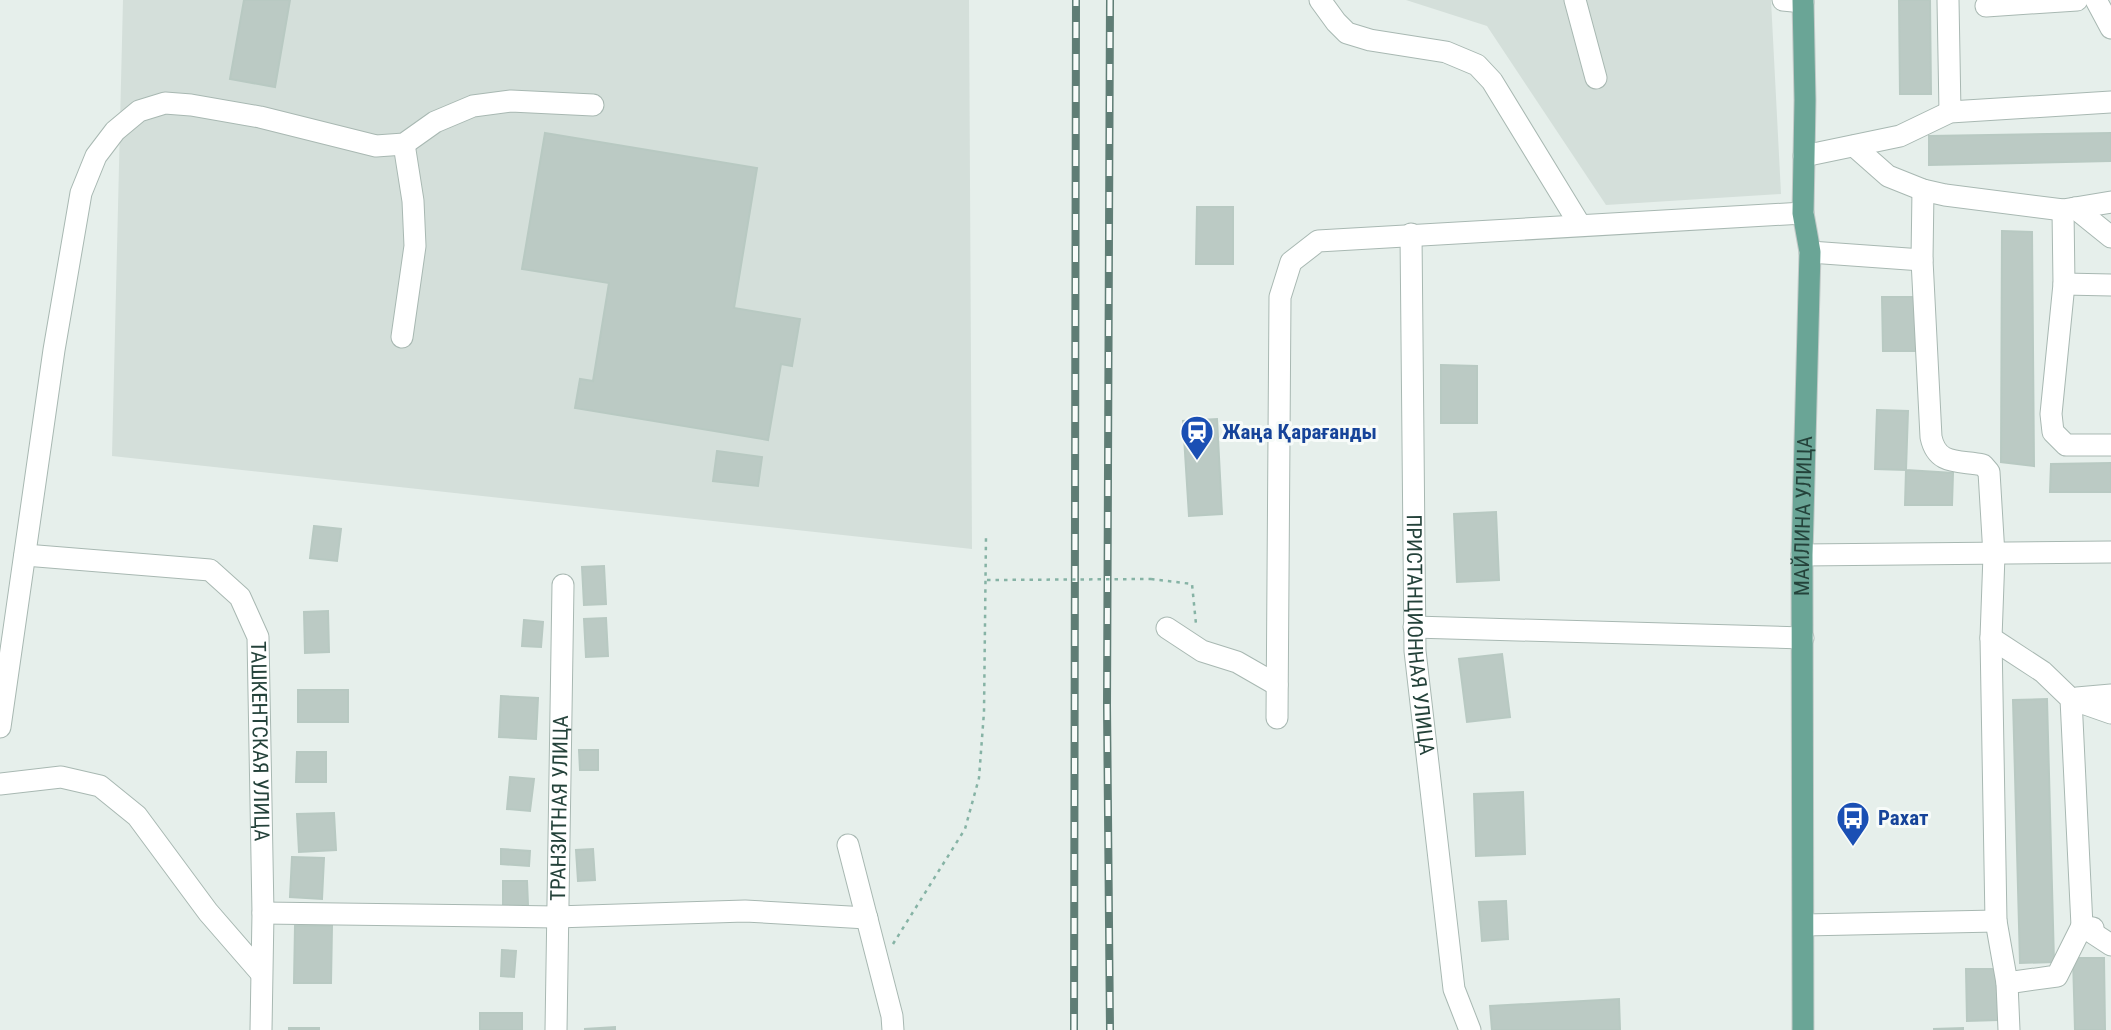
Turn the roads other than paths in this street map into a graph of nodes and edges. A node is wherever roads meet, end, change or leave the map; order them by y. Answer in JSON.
{"nodes":[{"id":1,"x":1320,"y":0,"type":"edge"},
{"id":2,"x":1575,"y":0,"type":"edge"},
{"id":3,"x":1948,"y":0,"type":"edge"},
{"id":4,"x":2077,"y":0,"type":"edge"},
{"id":5,"x":2096,"y":0,"type":"edge"},
{"id":6,"x":1797,"y":1,"type":"edge"},
{"id":7,"x":1986,"y":6,"type":"dead end"},
{"id":8,"x":2111,"y":28,"type":"edge"},
{"id":9,"x":1595,"y":78,"type":"dead end"},
{"id":10,"x":2111,"y":102,"type":"edge"},
{"id":11,"x":593,"y":105,"type":"dead end"},
{"id":12,"x":1950,"y":112,"type":"junction"},
{"id":13,"x":404,"y":144,"type":"junction"},
{"id":14,"x":1854,"y":146,"type":"junction"},
{"id":15,"x":1804,"y":156,"type":"junction"},
{"id":16,"x":1923,"y":190,"type":"junction"},
{"id":17,"x":2111,"y":202,"type":"edge"},
{"id":18,"x":2069,"y":209,"type":"junction"},
{"id":19,"x":1803,"y":213,"type":"junction"},
{"id":20,"x":1580,"y":225,"type":"junction"},
{"id":21,"x":1411,"y":234,"type":"junction"},
{"id":22,"x":2111,"y":237,"type":"edge"},
{"id":23,"x":1810,"y":252,"type":"junction"},
{"id":24,"x":1922,"y":260,"type":"junction"},
{"id":25,"x":2064,"y":284,"type":"junction"},
{"id":26,"x":2111,"y":285,"type":"edge"},
{"id":27,"x":402,"y":337,"type":"dead end"},
{"id":28,"x":2111,"y":445,"type":"edge"},
{"id":29,"x":2111,"y":552,"type":"edge"},
{"id":30,"x":25,"y":555,"type":"junction"},
{"id":31,"x":1802,"y":555,"type":"junction"},
{"id":32,"x":1994,"y":555,"type":"junction"},
{"id":33,"x":563,"y":585,"type":"dead end"},
{"id":34,"x":1414,"y":627,"type":"junction"},
{"id":35,"x":1167,"y":628,"type":"dead end"},
{"id":36,"x":1803,"y":638,"type":"junction"},
{"id":37,"x":1991,"y":639,"type":"junction"},
{"id":38,"x":1277,"y":685,"type":"junction"},
{"id":39,"x":2111,"y":695,"type":"edge"},
{"id":40,"x":2071,"y":699,"type":"junction"},
{"id":41,"x":2111,"y":713,"type":"edge"},
{"id":42,"x":1277,"y":718,"type":"dead end"},
{"id":43,"x":0,"y":727,"type":"edge"},
{"id":44,"x":0,"y":785,"type":"edge"},
{"id":45,"x":848,"y":845,"type":"dead end"},
{"id":46,"x":263,"y":913,"type":"junction"},
{"id":47,"x":556,"y":917,"type":"junction"},
{"id":48,"x":867,"y":918,"type":"junction"},
{"id":49,"x":1996,"y":921,"type":"junction"},
{"id":50,"x":1804,"y":925,"type":"junction"},
{"id":51,"x":2081,"y":926,"type":"junction"},
{"id":52,"x":2111,"y":930,"type":"edge"},
{"id":53,"x":2111,"y":944,"type":"edge"},
{"id":54,"x":261,"y":973,"type":"junction"},
{"id":55,"x":2007,"y":983,"type":"junction"},
{"id":56,"x":261,"y":1030,"type":"edge"},
{"id":57,"x":556,"y":1030,"type":"edge"},
{"id":58,"x":893,"y":1030,"type":"edge"},
{"id":59,"x":1470,"y":1030,"type":"edge"},
{"id":60,"x":1803,"y":1030,"type":"edge"},
{"id":61,"x":2009,"y":1030,"type":"edge"}],
"edges":[{"from":1,"to":20,"type":"street"},
{"from":2,"to":9,"type":"street"},
{"from":3,"to":12,"type":"street"},
{"from":4,"to":7,"type":"street"},
{"from":5,"to":8,"type":"street"},
{"from":6,"to":15,"type":"main road","name":"МАЙЛИНА УЛИЦА"},
{"from":10,"to":12,"type":"street"},
{"from":11,"to":13,"type":"street"},
{"from":12,"to":14,"type":"street"},
{"from":13,"to":27,"type":"street"},
{"from":13,"to":30,"type":"street"},
{"from":14,"to":15,"type":"street"},
{"from":14,"to":16,"type":"street"},
{"from":15,"to":19,"type":"main road","name":"МАЙЛИНА УЛИЦА"},
{"from":16,"to":18,"type":"street"},
{"from":16,"to":24,"type":"street"},
{"from":17,"to":18,"type":"street"},
{"from":18,"to":22,"type":"street"},
{"from":18,"to":25,"type":"street"},
{"from":19,"to":20,"type":"street"},
{"from":19,"to":23,"type":"main road","name":"МАЙЛИНА УЛИЦА"},
{"from":20,"to":21,"type":"street"},
{"from":21,"to":34,"type":"street","name":"ПРИСТАНЦИОННАЯ УЛИЦА"},
{"from":21,"to":38,"type":"street"},
{"from":23,"to":24,"type":"street"},
{"from":23,"to":31,"type":"main road","name":"МАЙЛИНА УЛИЦА"},
{"from":24,"to":32,"type":"street"},
{"from":25,"to":26,"type":"street"},
{"from":25,"to":28,"type":"street"},
{"from":29,"to":32,"type":"street"},
{"from":30,"to":43,"type":"street"},
{"from":30,"to":46,"type":"street","name":"ТАШКЕНТСКАЯ УЛИЦА"},
{"from":31,"to":32,"type":"street"},
{"from":31,"to":36,"type":"main road","name":"МАЙЛИНА УЛИЦА"},
{"from":32,"to":37,"type":"street"},
{"from":33,"to":47,"type":"street","name":"ТРАНЗИТНАЯ УЛИЦА"},
{"from":34,"to":36,"type":"street"},
{"from":34,"to":59,"type":"street","name":"ПРИСТАНЦИОННАЯ УЛИЦА"},
{"from":35,"to":38,"type":"street"},
{"from":36,"to":50,"type":"main road","name":"МАЙЛИНА УЛИЦА"},
{"from":37,"to":40,"type":"street"},
{"from":37,"to":49,"type":"street"},
{"from":38,"to":42,"type":"street"},
{"from":39,"to":40,"type":"street"},
{"from":40,"to":41,"type":"street"},
{"from":40,"to":51,"type":"street"},
{"from":44,"to":54,"type":"street"},
{"from":45,"to":48,"type":"street"},
{"from":46,"to":47,"type":"street"},
{"from":46,"to":54,"type":"street","name":"ТАШКЕНТСКАЯ УЛИЦА"},
{"from":47,"to":48,"type":"street"},
{"from":47,"to":57,"type":"street","name":"ТРАНЗИТНАЯ УЛИЦА"},
{"from":48,"to":58,"type":"street"},
{"from":49,"to":50,"type":"street"},
{"from":49,"to":55,"type":"street"},
{"from":50,"to":60,"type":"main road","name":"МАЙЛИНА УЛИЦА"},
{"from":51,"to":52,"type":"street"},
{"from":51,"to":53,"type":"street"},
{"from":51,"to":55,"type":"street"},
{"from":54,"to":56,"type":"street","name":"ТАШКЕНТСКАЯ УЛИЦА"},
{"from":55,"to":61,"type":"street"}]}
